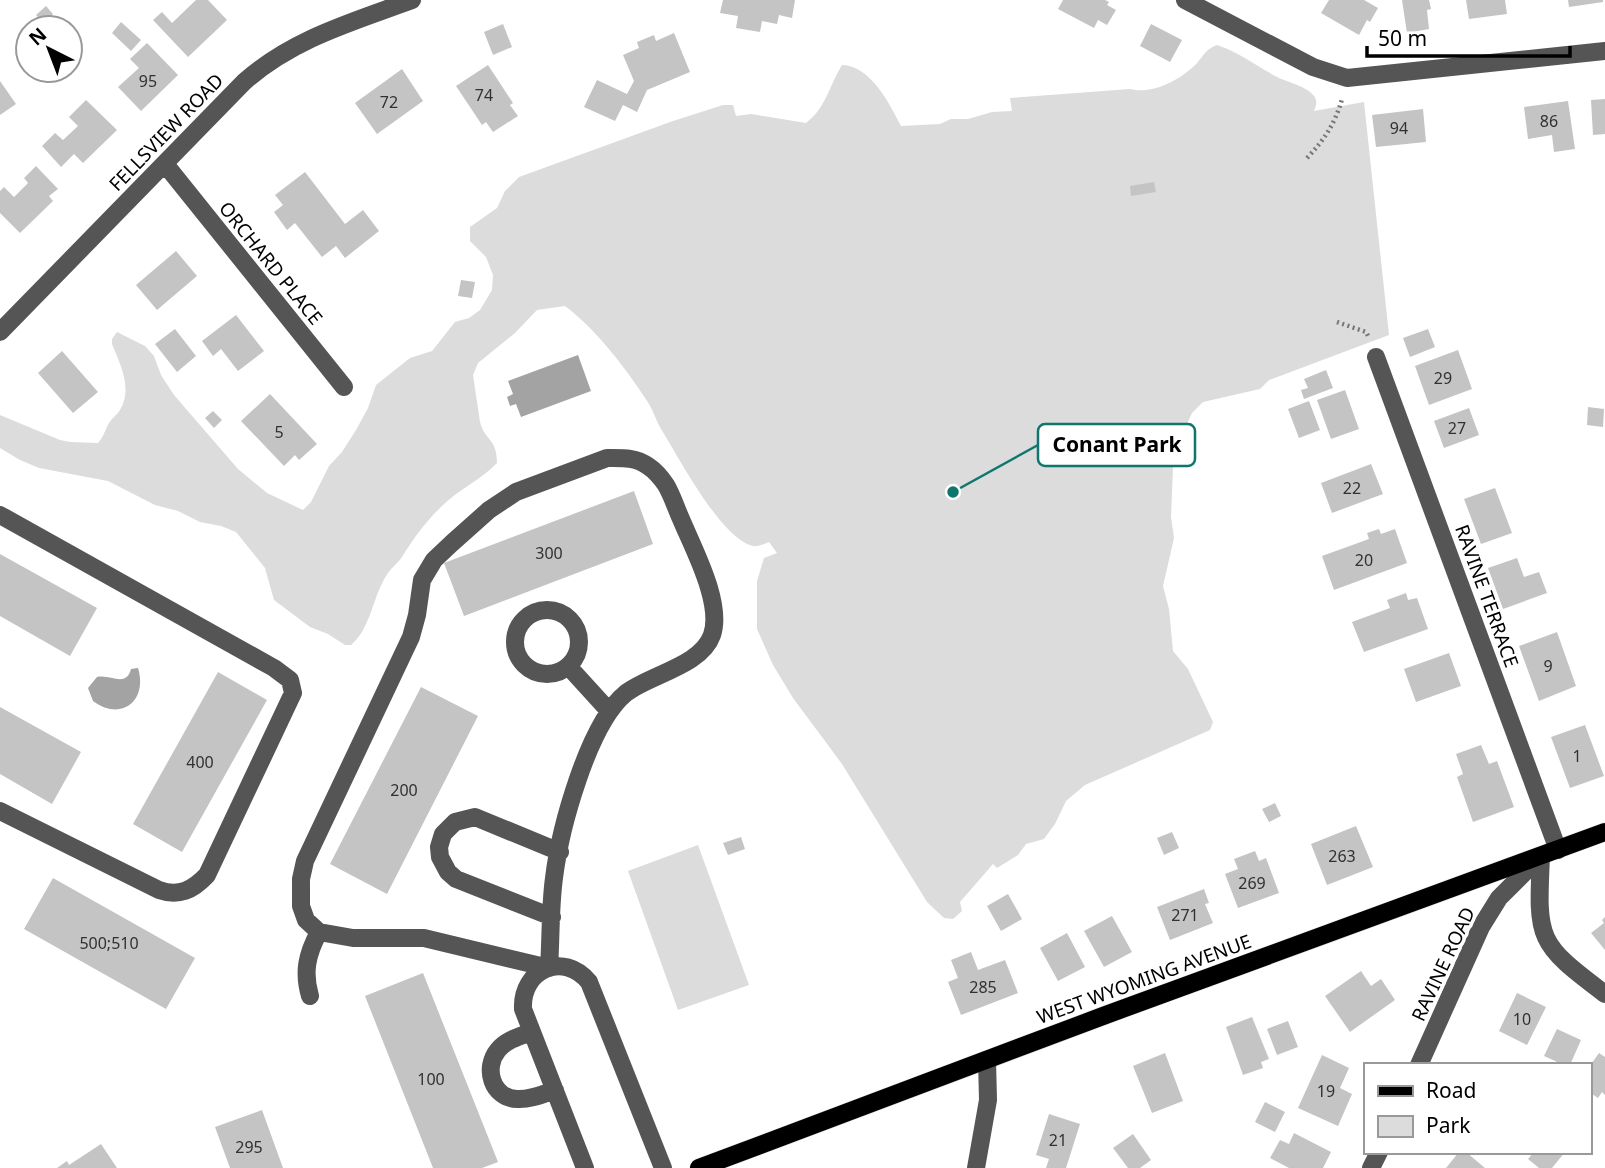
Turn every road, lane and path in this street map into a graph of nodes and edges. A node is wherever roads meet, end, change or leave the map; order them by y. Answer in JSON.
{"nodes":[{"id":1,"x":412,"y":0,"type":"edge"},
{"id":2,"x":1185,"y":0,"type":"edge"},
{"id":3,"x":1605,"y":51,"type":"edge"},
{"id":4,"x":1347,"y":78,"type":"junction"},
{"id":5,"x":1307,"y":158,"type":"dead end"},
{"id":6,"x":165,"y":164,"type":"junction"},
{"id":7,"x":1337,"y":322,"type":"dead end"},
{"id":8,"x":0,"y":332,"type":"edge"},
{"id":9,"x":1376,"y":357,"type":"joint"},
{"id":10,"x":344,"y":387,"type":"dead end"},
{"id":11,"x":0,"y":515,"type":"edge"},
{"id":12,"x":568,"y":666,"type":"dead end"},
{"id":13,"x":609,"y":711,"type":"junction"},
{"id":14,"x":0,"y":811,"type":"edge"},
{"id":15,"x":1605,"y":832,"type":"edge"},
{"id":16,"x":1559,"y":850,"type":"junction"},
{"id":17,"x":559,"y":852,"type":"junction"},
{"id":18,"x":1541,"y":856,"type":"junction"},
{"id":19,"x":552,"y":917,"type":"junction"},
{"id":20,"x":319,"y":932,"type":"junction"},
{"id":21,"x":549,"y":968,"type":"junction"},
{"id":22,"x":1605,"y":994,"type":"edge"},
{"id":23,"x":310,"y":996,"type":"dead end"},
{"id":24,"x":531,"y":1032,"type":"junction"},
{"id":25,"x":987,"y":1060,"type":"junction"},
{"id":26,"x":1420,"y":1063,"type":"edge"},
{"id":27,"x":555,"y":1090,"type":"junction"},
{"id":28,"x":585,"y":1168,"type":"edge"},
{"id":29,"x":663,"y":1168,"type":"edge"},
{"id":30,"x":699,"y":1168,"type":"edge"},
{"id":31,"x":976,"y":1168,"type":"edge"}],
"edges":[{"from":1,"to":6,"type":"street","name":"FELLSVIEW ROAD"},
{"from":2,"to":4,"type":"street"},
{"from":3,"to":4,"type":"street"},
{"from":4,"to":5,"type":"path"},
{"from":6,"to":8,"type":"street","name":"FELLSVIEW ROAD"},
{"from":6,"to":10,"type":"street","name":"ORCHARD PLACE"},
{"from":7,"to":9,"type":"path"},
{"from":9,"to":16,"type":"street","name":"RAVINE TERRACE"},
{"from":11,"to":14,"type":"street"},
{"from":12,"to":13,"type":"street"},
{"from":13,"to":17,"type":"street"},
{"from":13,"to":20,"type":"street"},
{"from":15,"to":16,"type":"main road","name":"WEST WYOMING AVENUE"},
{"from":16,"to":18,"type":"main road","name":"WEST WYOMING AVENUE"},
{"from":17,"to":19,"type":"street"},
{"from":17,"to":19,"type":"street"},
{"from":18,"to":22,"type":"street"},
{"from":18,"to":25,"type":"main road","name":"WEST WYOMING AVENUE"},
{"from":18,"to":26,"type":"street","name":"RAVINE ROAD"},
{"from":19,"to":21,"type":"street"},
{"from":20,"to":21,"type":"street"},
{"from":20,"to":23,"type":"street"},
{"from":21,"to":24,"type":"street"},
{"from":21,"to":29,"type":"street"},
{"from":24,"to":27,"type":"street"},
{"from":24,"to":27,"type":"street"},
{"from":25,"to":30,"type":"main road","name":"WEST WYOMING AVENUE"},
{"from":25,"to":31,"type":"street"},
{"from":27,"to":28,"type":"street"}]}
